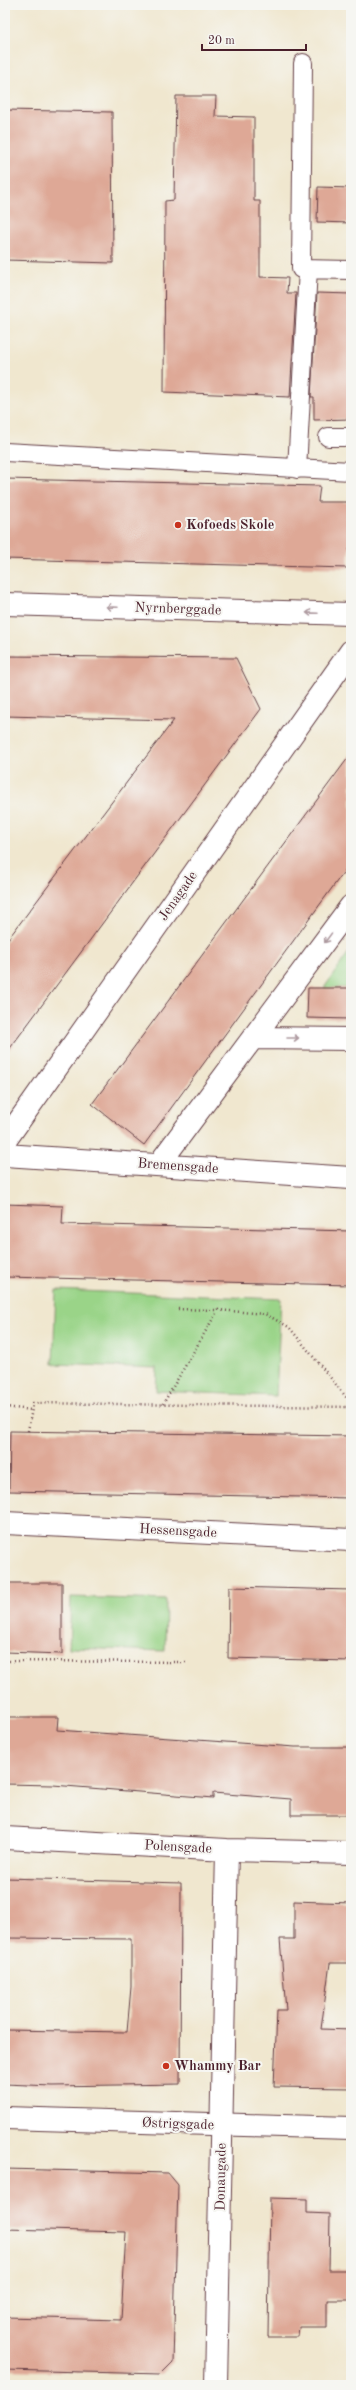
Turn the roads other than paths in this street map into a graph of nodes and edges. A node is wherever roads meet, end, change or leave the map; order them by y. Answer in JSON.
{"nodes":[{"id":1,"x":303,"y":63,"type":"dead end"},
{"id":2,"x":308,"y":269,"type":"junction"},
{"id":3,"x":351,"y":270,"type":"edge"},
{"id":4,"x":328,"y":437,"type":"dead end"},
{"id":5,"x":351,"y":437,"type":"edge"},
{"id":6,"x":5,"y":452,"type":"edge"},
{"id":7,"x":297,"y":469,"type":"junction"},
{"id":8,"x":351,"y":471,"type":"edge"},
{"id":9,"x":5,"y":604,"type":"edge"},
{"id":10,"x":351,"y":614,"type":"edge"},
{"id":11,"x":351,"y":651,"type":"edge"},
{"id":12,"x":351,"y":906,"type":"edge"},
{"id":13,"x":254,"y":1038,"type":"junction"},
{"id":14,"x":351,"y":1039,"type":"edge"},
{"id":15,"x":5,"y":1141,"type":"edge"},
{"id":16,"x":5,"y":1155,"type":"edge"},
{"id":17,"x":159,"y":1164,"type":"junction"},
{"id":18,"x":351,"y":1178,"type":"edge"},
{"id":19,"x":5,"y":1523,"type":"edge"},
{"id":20,"x":351,"y":1540,"type":"edge"},
{"id":21,"x":5,"y":1838,"type":"edge"},
{"id":22,"x":227,"y":1850,"type":"junction"},
{"id":23,"x":351,"y":1853,"type":"edge"},
{"id":24,"x":5,"y":2118,"type":"edge"},
{"id":25,"x":222,"y":2125,"type":"junction"},
{"id":26,"x":351,"y":2128,"type":"edge"},
{"id":27,"x":216,"y":2385,"type":"edge"}],
"edges":[{"from":1,"to":2,"type":"lane"},
{"from":2,"to":3,"type":"lane"},
{"from":2,"to":7,"type":"lane"},
{"from":4,"to":5,"type":"lane"},
{"from":6,"to":7,"type":"lane"},
{"from":7,"to":8,"type":"lane"},
{"from":10,"to":9,"type":"street","name":"Nyrnberggade","one_way":true},
{"from":11,"to":15,"type":"street","name":"Jenagade"},
{"from":12,"to":13,"type":"street","one_way":true},
{"from":13,"to":14,"type":"street","one_way":true},
{"from":13,"to":17,"type":"street"},
{"from":16,"to":17,"type":"street","name":"Bremensgade"},
{"from":17,"to":18,"type":"street","name":"Bremensgade"},
{"from":19,"to":20,"type":"street","name":"Hessensgade"},
{"from":21,"to":22,"type":"street","name":"Polensgade"},
{"from":22,"to":23,"type":"street","name":"Polensgade"},
{"from":22,"to":25,"type":"street","name":"Donaugade"},
{"from":24,"to":25,"type":"street","name":"Østrigsgade"},
{"from":25,"to":26,"type":"street","name":"Østrigsgade"},
{"from":25,"to":27,"type":"street","name":"Donaugade"}]}
